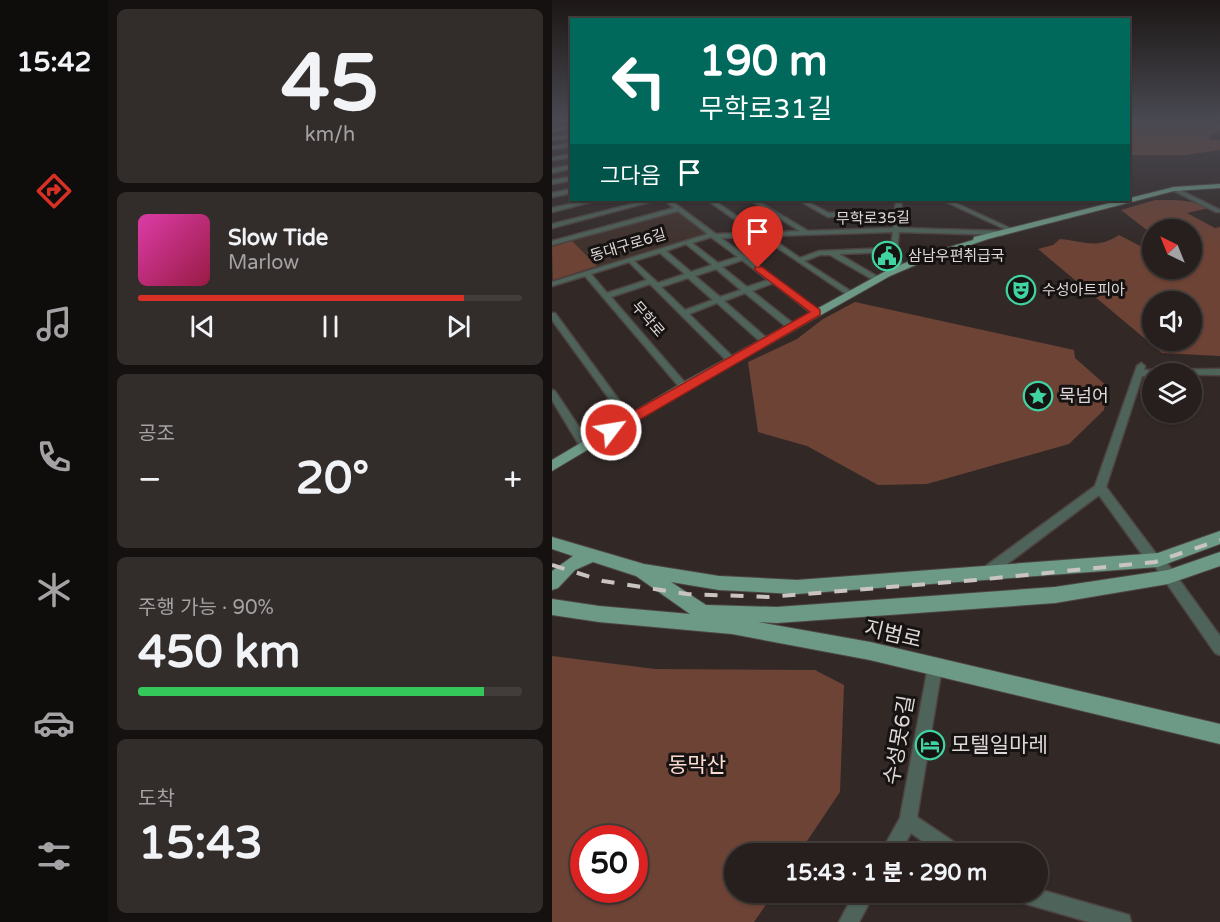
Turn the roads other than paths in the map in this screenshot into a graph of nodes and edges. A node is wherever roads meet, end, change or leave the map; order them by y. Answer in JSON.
{"nodes":[{"id":1,"x":570,"y":166,"type":"edge"},
{"id":2,"x":552,"y":171,"type":"edge"},
{"id":3,"x":570,"y":178,"type":"edge"},
{"id":4,"x":552,"y":182,"type":"edge"},
{"id":5,"x":1220,"y":186,"type":"edge"},
{"id":6,"x":1174,"y":189,"type":"junction"},
{"id":7,"x":570,"y":191,"type":"edge"},
{"id":8,"x":552,"y":195,"type":"edge"},
{"id":9,"x":1130,"y":199,"type":"edge"},
{"id":10,"x":591,"y":201,"type":"edge"},
{"id":11,"x":650,"y":201,"type":"edge"},
{"id":12,"x":668,"y":201,"type":"edge"},
{"id":13,"x":711,"y":201,"type":"edge"},
{"id":14,"x":755,"y":201,"type":"edge"},
{"id":15,"x":803,"y":201,"type":"edge"},
{"id":16,"x":899,"y":201,"type":"edge"},
{"id":17,"x":947,"y":201,"type":"edge"},
{"id":18,"x":1121,"y":201,"type":"edge"},
{"id":19,"x":679,"y":209,"type":"junction"},
{"id":20,"x":552,"y":210,"type":"edge"},
{"id":21,"x":1218,"y":211,"type":"dead end"},
{"id":22,"x":897,"y":213,"type":"junction"},
{"id":23,"x":592,"y":216,"type":"junction"},
{"id":24,"x":552,"y":226,"type":"edge"},
{"id":25,"x":606,"y":229,"type":"junction"},
{"id":26,"x":895,"y":230,"type":"junction"},
{"id":27,"x":1013,"y":231,"type":"junction"},
{"id":28,"x":807,"y":233,"type":"junction"},
{"id":29,"x":1004,"y":233,"type":"junction"},
{"id":30,"x":760,"y":234,"type":"junction"},
{"id":31,"x":714,"y":235,"type":"junction"},
{"id":32,"x":984,"y":238,"type":"junction"},
{"id":33,"x":687,"y":242,"type":"junction"},
{"id":34,"x":552,"y":243,"type":"edge"},
{"id":35,"x":661,"y":250,"type":"junction"},
{"id":36,"x":894,"y":250,"type":"junction"},
{"id":37,"x":831,"y":252,"type":"junction"},
{"id":38,"x":743,"y":257,"type":"junction"},
{"id":39,"x":630,"y":260,"type":"junction"},
{"id":40,"x":799,"y":260,"type":"junction"},
{"id":41,"x":899,"y":264,"type":"junction"},
{"id":42,"x":716,"y":266,"type":"junction"},
{"id":43,"x":586,"y":273,"type":"junction"},
{"id":44,"x":688,"y":275,"type":"junction"},
{"id":45,"x":882,"y":277,"type":"junction"},
{"id":46,"x":774,"y":280,"type":"junction"},
{"id":47,"x":654,"y":283,"type":"junction"},
{"id":48,"x":552,"y":284,"type":"edge"},
{"id":49,"x":746,"y":290,"type":"junction"},
{"id":50,"x":849,"y":294,"type":"junction"},
{"id":51,"x":606,"y":296,"type":"junction"},
{"id":52,"x":718,"y":301,"type":"junction"},
{"id":53,"x":684,"y":313,"type":"junction"},
{"id":54,"x":817,"y":313,"type":"junction"},
{"id":55,"x":552,"y":315,"type":"edge"},
{"id":56,"x":792,"y":327,"type":"junction"},
{"id":57,"x":766,"y":342,"type":"junction"},
{"id":58,"x":732,"y":361,"type":"junction"},
{"id":59,"x":1220,"y":372,"type":"edge"},
{"id":60,"x":684,"y":387,"type":"junction"},
{"id":61,"x":552,"y":393,"type":"edge"},
{"id":62,"x":629,"y":420,"type":"junction"},
{"id":63,"x":585,"y":446,"type":"junction"},
{"id":64,"x":553,"y":464,"type":"edge"},
{"id":65,"x":1100,"y":488,"type":"junction"},
{"id":66,"x":1220,"y":537,"type":"edge"},
{"id":67,"x":552,"y":544,"type":"edge"},
{"id":68,"x":592,"y":556,"type":"junction"},
{"id":69,"x":1220,"y":559,"type":"edge"},
{"id":70,"x":1156,"y":560,"type":"junction"},
{"id":71,"x":637,"y":569,"type":"junction"},
{"id":72,"x":986,"y":573,"type":"junction"},
{"id":73,"x":1168,"y":577,"type":"junction"},
{"id":74,"x":552,"y":583,"type":"edge"},
{"id":75,"x":552,"y":606,"type":"edge"},
{"id":76,"x":552,"y":613,"type":"edge"},
{"id":77,"x":599,"y":614,"type":"junction"},
{"id":78,"x":1220,"y":648,"type":"edge"},
{"id":79,"x":935,"y":667,"type":"junction"},
{"id":80,"x":1220,"y":734,"type":"edge"},
{"id":81,"x":908,"y":821,"type":"junction"},
{"id":82,"x":895,"y":843,"type":"edge"},
{"id":83,"x":941,"y":843,"type":"edge"},
{"id":84,"x":1048,"y":901,"type":"edge"},
{"id":85,"x":859,"y":903,"type":"edge"},
{"id":86,"x":848,"y":922,"type":"edge"},
{"id":87,"x":1122,"y":922,"type":"edge"}],
"edges":[{"from":1,"to":2,"type":"street"},
{"from":3,"to":4,"type":"street"},
{"from":5,"to":6,"type":"main road"},
{"from":6,"to":9,"type":"main road"},
{"from":6,"to":21,"type":"street"},
{"from":7,"to":8,"type":"street"},
{"from":10,"to":20,"type":"street"},
{"from":11,"to":23,"type":"street"},
{"from":12,"to":19,"type":"street"},
{"from":13,"to":30,"type":"street"},
{"from":14,"to":28,"type":"street"},
{"from":15,"to":22,"type":"street"},
{"from":16,"to":22,"type":"street"},
{"from":17,"to":27,"type":"street"},
{"from":18,"to":27,"type":"main road"},
{"from":19,"to":25,"type":"street"},
{"from":19,"to":31,"type":"street"},
{"from":22,"to":26,"type":"street"},
{"from":23,"to":24,"type":"street"},
{"from":23,"to":25,"type":"street"},
{"from":25,"to":34,"type":"street"},
{"from":26,"to":28,"type":"street","name":"무학로35길"},
{"from":26,"to":29,"type":"street","name":"무학로35길"},
{"from":26,"to":36,"type":"street"},
{"from":27,"to":29,"type":"main road"},
{"from":28,"to":30,"type":"street","name":"동대구로6길"},
{"from":29,"to":32,"type":"main road"},
{"from":30,"to":31,"type":"street","name":"동대구로6길"},
{"from":30,"to":40,"type":"street"},
{"from":31,"to":33,"type":"street","name":"동대구로6길"},
{"from":31,"to":38,"type":"street"},
{"from":32,"to":41,"type":"main road"},
{"from":32,"to":45,"type":"main road"},
{"from":33,"to":35,"type":"street","name":"동대구로6길"},
{"from":33,"to":42,"type":"street"},
{"from":35,"to":39,"type":"street","name":"동대구로6길"},
{"from":35,"to":44,"type":"street"},
{"from":36,"to":37,"type":"street"},
{"from":36,"to":41,"type":"street"},
{"from":37,"to":40,"type":"street"},
{"from":37,"to":45,"type":"street"},
{"from":38,"to":42,"type":"street"},
{"from":38,"to":46,"type":"street"},
{"from":39,"to":43,"type":"street","name":"동대구로6길"},
{"from":39,"to":47,"type":"street"},
{"from":40,"to":50,"type":"street"},
{"from":41,"to":45,"type":"main road"},
{"from":42,"to":44,"type":"street"},
{"from":42,"to":49,"type":"street"},
{"from":43,"to":48,"type":"street","name":"동대구로6길"},
{"from":43,"to":51,"type":"street","name":"무학로"},
{"from":44,"to":47,"type":"street"},
{"from":44,"to":52,"type":"street"},
{"from":45,"to":50,"type":"main road"},
{"from":46,"to":49,"type":"street"},
{"from":46,"to":54,"type":"street"},
{"from":47,"to":51,"type":"street"},
{"from":47,"to":53,"type":"street"},
{"from":49,"to":52,"type":"street"},
{"from":49,"to":56,"type":"street"},
{"from":50,"to":54,"type":"main road"},
{"from":51,"to":60,"type":"street","name":"무학로"},
{"from":52,"to":53,"type":"street"},
{"from":52,"to":57,"type":"street"},
{"from":53,"to":58,"type":"street"},
{"from":54,"to":56,"type":"main road"},
{"from":55,"to":62,"type":"street"},
{"from":56,"to":57,"type":"main road"},
{"from":57,"to":58,"type":"main road"},
{"from":58,"to":60,"type":"main road"},
{"from":59,"to":65,"type":"street"},
{"from":60,"to":62,"type":"main road"},
{"from":61,"to":63,"type":"street"},
{"from":62,"to":63,"type":"main road"},
{"from":63,"to":64,"type":"main road"},
{"from":65,"to":70,"type":"street"},
{"from":65,"to":72,"type":"street"},
{"from":66,"to":70,"type":"main road"},
{"from":67,"to":68,"type":"main road"},
{"from":68,"to":71,"type":"main road"},
{"from":68,"to":74,"type":"main road"},
{"from":69,"to":73,"type":"main road"},
{"from":70,"to":72,"type":"main road"},
{"from":70,"to":73,"type":"street"},
{"from":71,"to":72,"type":"main road"},
{"from":71,"to":73,"type":"main road"},
{"from":73,"to":78,"type":"street"},
{"from":75,"to":77,"type":"main road","name":"지범로"},
{"from":76,"to":77,"type":"street"},
{"from":77,"to":79,"type":"main road","name":"지범로"},
{"from":79,"to":80,"type":"main road","name":"지범로"},
{"from":79,"to":81,"type":"street","name":"수성못6길"},
{"from":81,"to":82,"type":"street","name":"수성못6길"},
{"from":81,"to":83,"type":"street"},
{"from":84,"to":87,"type":"street"},
{"from":85,"to":86,"type":"street"}]}
